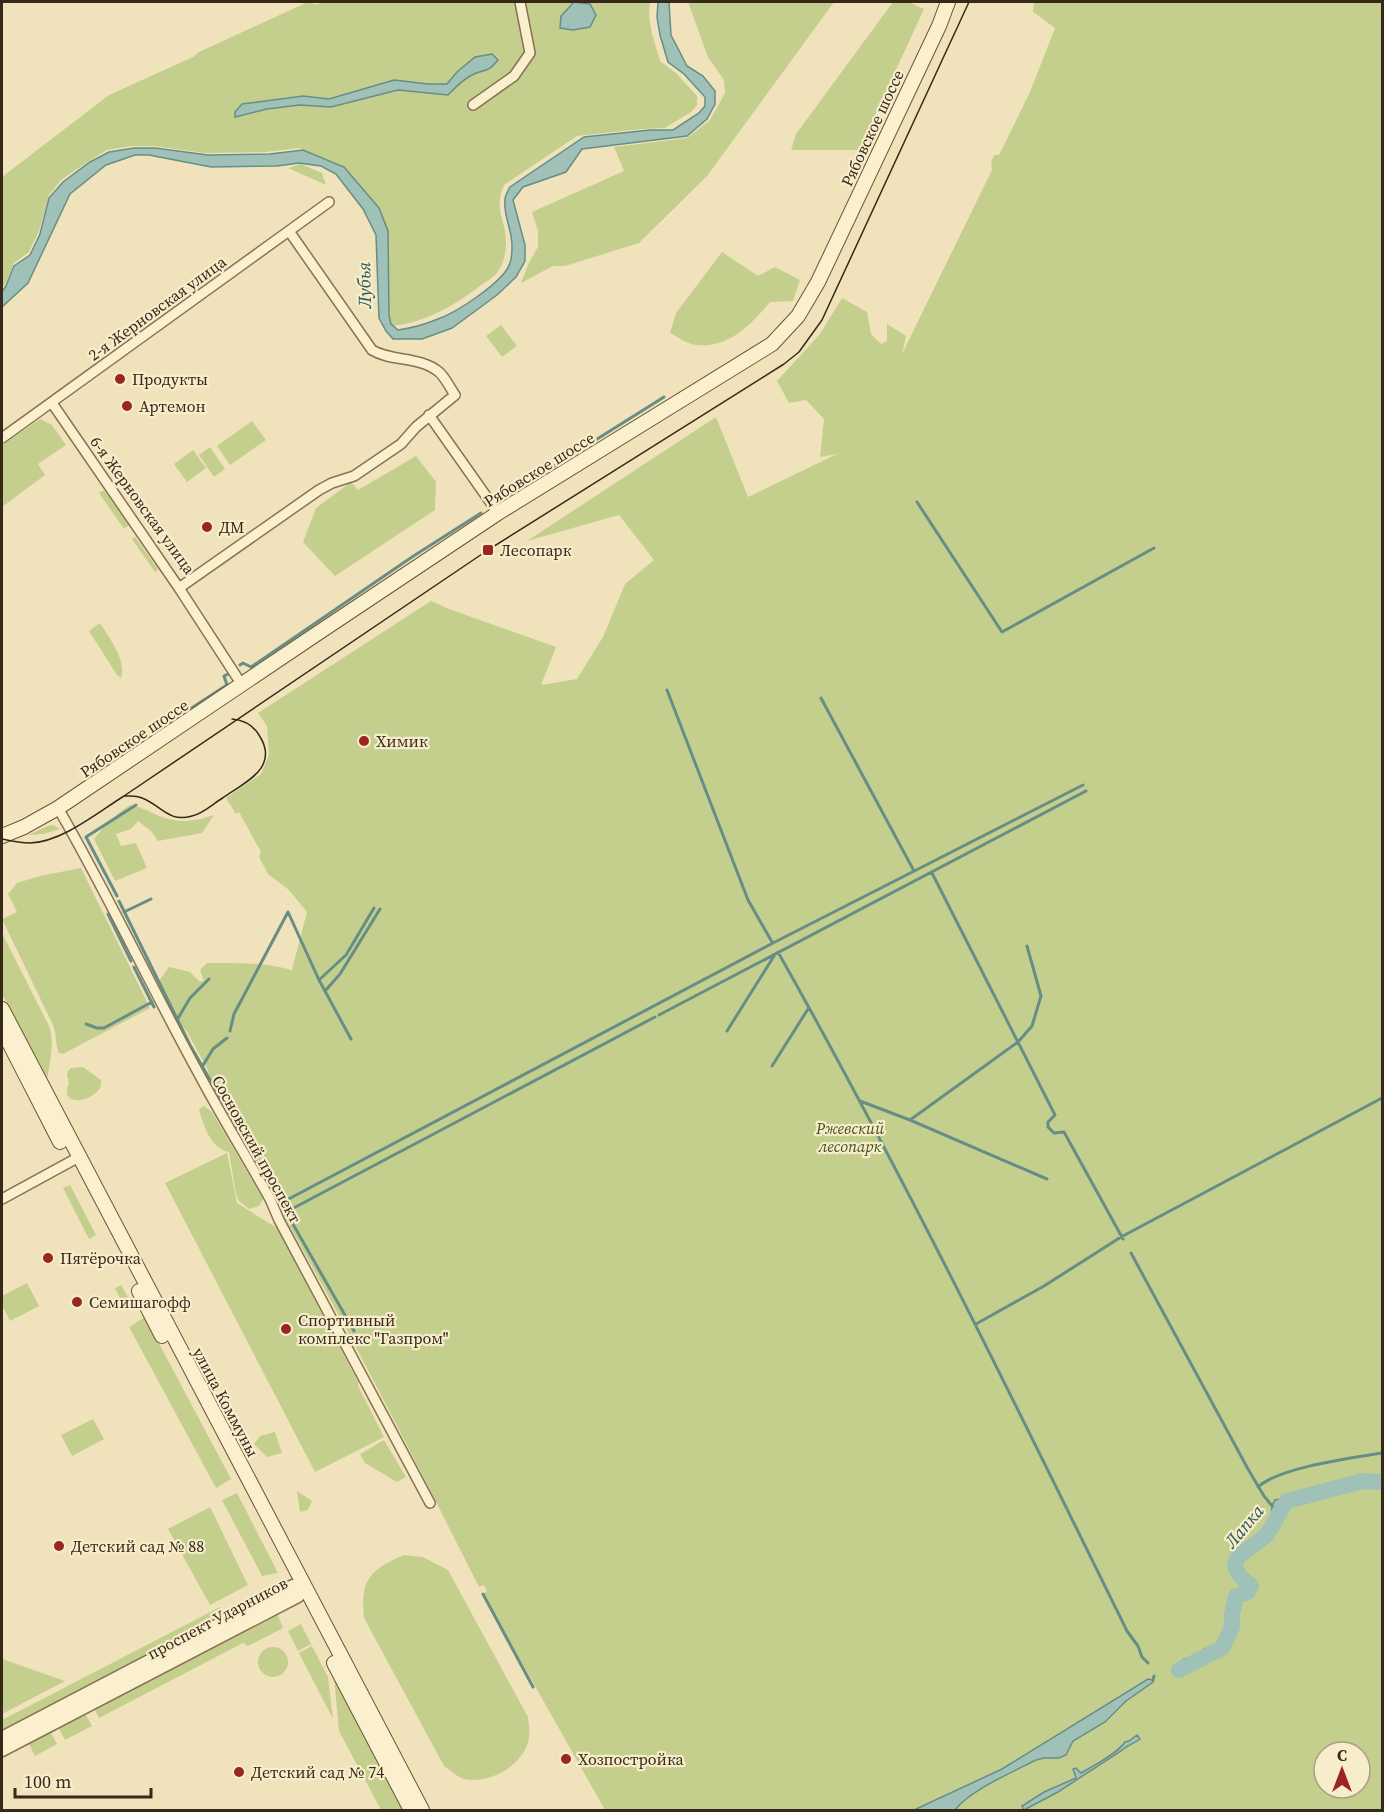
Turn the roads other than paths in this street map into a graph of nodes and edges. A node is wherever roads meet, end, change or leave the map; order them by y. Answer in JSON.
{"nodes":[{"id":1,"x":520,"y":2,"type":"edge"},
{"id":2,"x":948,"y":2,"type":"edge"},
{"id":3,"x":473,"y":105,"type":"dead end"},
{"id":4,"x":329,"y":202,"type":"dead end"},
{"id":5,"x":289,"y":231,"type":"junction"},
{"id":6,"x":52,"y":403,"type":"junction"},
{"id":7,"x":429,"y":415,"type":"junction"},
{"id":8,"x":2,"y":438,"type":"edge"},
{"id":9,"x":498,"y":513,"type":"junction"},
{"id":10,"x":180,"y":588,"type":"junction"},
{"id":11,"x":242,"y":685,"type":"junction"},
{"id":12,"x":58,"y":808,"type":"junction"},
{"id":13,"x":2,"y":836,"type":"edge"},
{"id":14,"x":2,"y":1009,"type":"edge"},
{"id":15,"x":2,"y":1029,"type":"edge"},
{"id":16,"x":75,"y":1159,"type":"junction"},
{"id":17,"x":2,"y":1199,"type":"edge"},
{"id":18,"x":430,"y":1503,"type":"dead end"},
{"id":19,"x":299,"y":1589,"type":"junction"},
{"id":20,"x":2,"y":1738,"type":"edge"},
{"id":21,"x":2,"y":1750,"type":"edge"},
{"id":22,"x":411,"y":1810,"type":"edge"},
{"id":23,"x":422,"y":1810,"type":"edge"}],
"edges":[{"from":1,"to":3,"type":"street"},
{"from":2,"to":9,"type":"main road","name":"Рябовское шоссе"},
{"from":4,"to":5,"type":"street","name":"2-я Жерновская улица"},
{"from":5,"to":6,"type":"street","name":"2-я Жерновская улица"},
{"from":5,"to":7,"type":"street","name":"6-я Жерновская улица"},
{"from":6,"to":8,"type":"street","name":"2-я Жерновская улица"},
{"from":6,"to":10,"type":"street","name":"6-я Жерновская улица"},
{"from":7,"to":9,"type":"street"},
{"from":7,"to":10,"type":"street","name":"6-я Жерновская улица"},
{"from":9,"to":11,"type":"main road","name":"Рябовское шоссе"},
{"from":10,"to":11,"type":"street"},
{"from":11,"to":12,"type":"main road","name":"Рябовское шоссе"},
{"from":12,"to":13,"type":"main road","name":"Рябовское шоссе"},
{"from":12,"to":18,"type":"street","name":"Сосновский проспект"},
{"from":14,"to":16,"type":"main road","name":"улица Коммуны"},
{"from":15,"to":16,"type":"main road","name":"улица Коммуны"},
{"from":16,"to":17,"type":"street"},
{"from":16,"to":19,"type":"main road","name":"улица Коммуны"},
{"from":19,"to":20,"type":"street","name":"проспект Ударников"},
{"from":19,"to":21,"type":"street","name":"проспект Ударников"},
{"from":19,"to":22,"type":"main road","name":"улица Коммуны"},
{"from":19,"to":23,"type":"main road","name":"улица Коммуны"}]}
